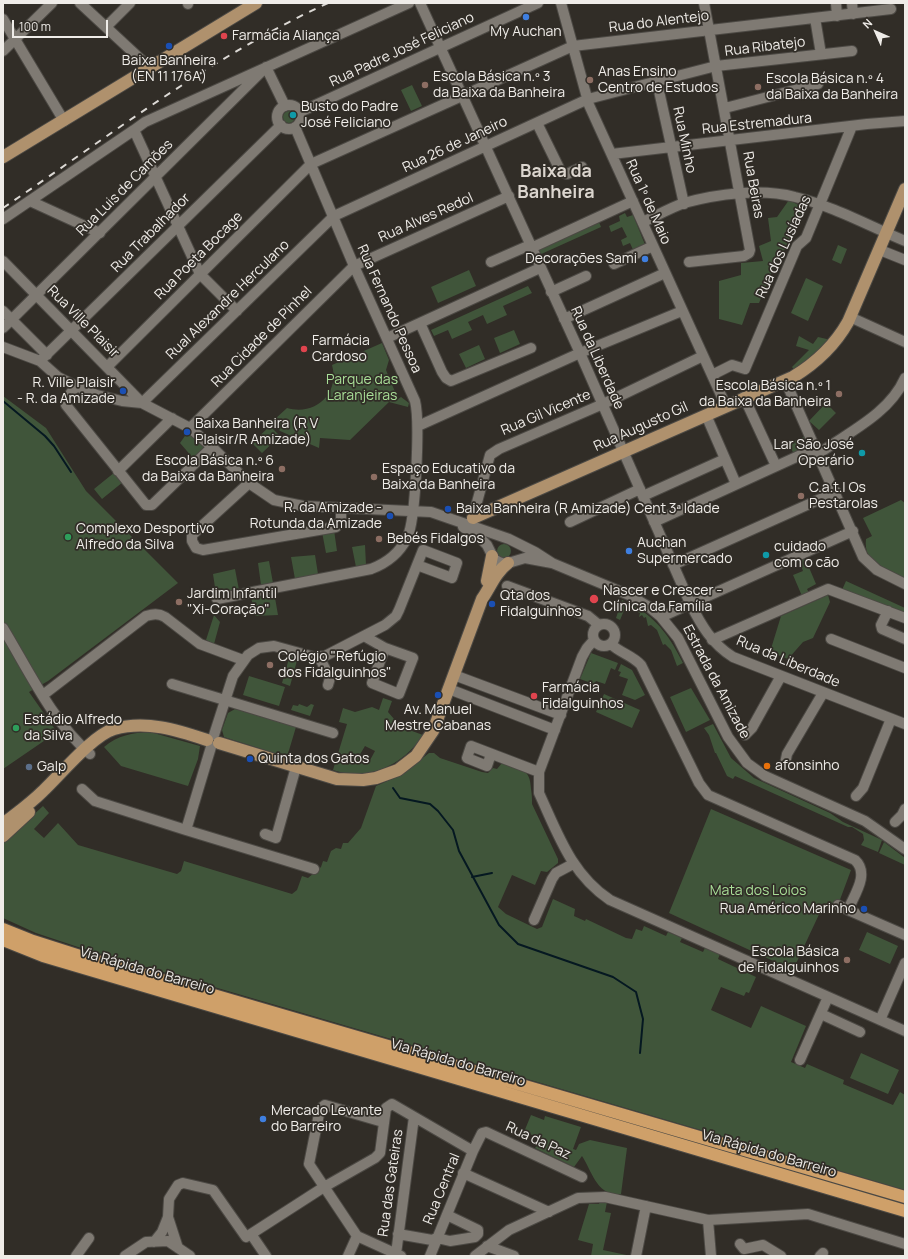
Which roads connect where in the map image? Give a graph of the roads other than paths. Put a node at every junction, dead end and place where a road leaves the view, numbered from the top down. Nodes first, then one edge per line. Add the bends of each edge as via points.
1 (52, 3) edge
2 (80, 3) edge
3 (130, 3) edge
4 (256, 3) edge
5 (409, 3) edge
6 (420, 3) edge
7 (538, 3) edge
8 (560, 3) edge
9 (704, 3) edge
10 (836, 3) edge
11 (852, 3) edge
12 (891, 9) dead end
13 (853, 14) junction
14 (838, 16) junction
15 (815, 18) junction
16 (3, 19) edge
17 (106, 27) junction
18 (709, 30) junction
19 (15, 39) junction
20 (573, 46) junction
21 (441, 48) junction
22 (3, 51) edge
23 (852, 51) dead end
24 (821, 54) junction
25 (716, 66) junction
26 (266, 67) junction
27 (150, 68) junction
28 (657, 82) junction
29 (818, 84) dead end
30 (464, 96) junction
31 (588, 99) junction
32 (284, 106) junction
33 (725, 108) junction
34 (300, 112) junction
35 (64, 120) junction
36 (905, 121) edge
37 (537, 123) junction
38 (281, 125) junction
39 (852, 126) junction
40 (295, 127) junction
41 (134, 130) junction
42 (730, 141) junction
43 (486, 145) junction
44 (671, 147) junction
45 (612, 154) junction
46 (3, 158) edge
47 (311, 164) junction
48 (582, 167) dead end
49 (156, 177) junction
50 (905, 189) edge
51 (740, 193) junction
52 (509, 196) junction
53 (30, 201) junction
54 (633, 201) junction
55 (684, 204) junction
56 (820, 204) junction
57 (334, 216) junction
58 (3, 219) edge
59 (643, 222) junction
60 (178, 226) junction
61 (100, 233) junction
62 (887, 233) junction
63 (905, 241) edge
64 (531, 246) junction
65 (652, 246) junction
66 (880, 250) junction
67 (905, 260) edge
68 (3, 261) edge
69 (491, 262) dead end
70 (688, 262) dead end
71 (614, 264) dead end
72 (354, 266) junction
73 (540, 268) junction
74 (665, 273) junction
75 (200, 274) junction
76 (586, 276) dead end
77 (551, 292) junction
78 (36, 295) junction
79 (3, 311) edge
80 (682, 311) junction
81 (236, 312) junction
82 (850, 317) junction
83 (12, 319) junction
84 (564, 319) junction
85 (420, 323) junction
86 (3, 328) edge
87 (72, 331) junction
88 (387, 338) junction
89 (905, 342) edge
90 (3, 347) edge
91 (531, 348) dead end
92 (580, 353) junction
93 (703, 356) junction
94 (44, 358) junction
95 (107, 367) junction
96 (712, 374) junction
97 (905, 378) edge
98 (785, 380) junction
99 (76, 386) junction
100 (744, 397) junction
101 (142, 403) junction
102 (603, 404) junction
103 (726, 406) junction
104 (706, 415) junction
105 (172, 418) junction
106 (418, 426) junction
107 (190, 428) junction
108 (212, 447) junction
109 (820, 449) junction
110 (623, 452) junction
111 (725, 459) junction
112 (776, 466) junction
113 (118, 470) junction
114 (249, 483) junction
115 (736, 484) junction
116 (641, 492) junction
117 (836, 492) junction
118 (341, 508) junction
119 (413, 510) junction
120 (451, 519) junction
121 (472, 522) junction
122 (570, 522) dead end
123 (654, 522) junction
124 (852, 531) junction
125 (508, 539) junction
126 (492, 554) junction
127 (510, 562) junction
128 (552, 563) junction
129 (417, 565) dead end
130 (673, 565) junction
131 (905, 584) edge
132 (507, 586) dead end
133 (217, 599) dead end
134 (482, 599) junction
135 (690, 603) junction
136 (888, 612) junction
137 (661, 617) junction
138 (905, 618) edge
139 (599, 625) junction
140 (3, 628) edge
141 (364, 636) junction
142 (831, 639) dead end
143 (905, 639) edge
144 (594, 640) junction
145 (712, 640) junction
146 (611, 644) junction
147 (385, 648) junction
148 (319, 657) junction
149 (243, 660) junction
150 (905, 668) edge
151 (454, 675) junction
152 (781, 676) junction
153 (172, 684) dead end
154 (328, 685) dead end
155 (449, 689) junction
156 (823, 693) junction
157 (42, 694) junction
158 (225, 701) junction
159 (560, 715) junction
160 (891, 719) junction
161 (905, 724) edge
162 (555, 730) junction
163 (333, 733) dead end
164 (745, 735) dead end
165 (213, 741) junction
166 (88, 752) junction
167 (491, 754) dead end
168 (785, 764) dead end
169 (296, 767) junction
170 (539, 772) junction
171 (82, 789) dead end
172 (856, 796) dead end
173 (905, 809) edge
174 (895, 822) dead end
175 (3, 824) edge
176 (186, 830) junction
177 (265, 834) dead end
178 (3, 836) edge
179 (905, 849) edge
180 (573, 864) junction
181 (314, 869) dead end
182 (534, 920) dead end
183 (3, 928) edge
184 (905, 935) edge
185 (3, 940) edge
186 (905, 963) edge
187 (828, 997) junction
188 (820, 1014) junction
189 (880, 1020) junction
190 (905, 1031) edge
191 (860, 1032) dead end
192 (800, 1060) dead end
193 (414, 1117) junction
194 (383, 1122) junction
195 (482, 1133) joint
196 (473, 1150) junction
197 (464, 1173) junction
198 (582, 1177) dead end
199 (324, 1187) junction
200 (905, 1197) edge
201 (646, 1206) junction
202 (905, 1211) edge
203 (549, 1212) junction
204 (447, 1215) junction
205 (168, 1217) junction
206 (708, 1220) junction
207 (251, 1234) junction
208 (398, 1234) junction
209 (356, 1236) junction
210 (89, 1238) dead end
211 (437, 1238) junction
212 (154, 1242) junction
213 (740, 1244) dead end
214 (905, 1244) edge
215 (487, 1246) junction
216 (178, 1248) junction
217 (398, 1255) edge
218 (76, 1256) edge
219 (125, 1256) edge
220 (190, 1256) edge
221 (266, 1256) edge
222 (348, 1256) edge
223 (430, 1256) edge
224 (475, 1256) edge
225 (514, 1256) edge
226 (636, 1256) edge
227 (711, 1256) edge
228 (781, 1256) edge

1 - 19 street
2 - 17 street
3 - 17 street
4 - 27 main road
5 - 26 street
6 - 21 street, Rua da Liberdade
7 - 21 street, Rua Padre José Feliciano
8 - 20 street, Rua 1º de Maio
9 - 18 street, Rua Beiras
10 - 14 street
11 - 13 street
12 - 13 street, Rua do Alentejo
13 - 14 street, Rua do Alentejo
14 - 15 street, Rua do Alentejo
15 - 18 street, Rua do Alentejo
15 - 24 street
16 - 19 street
17 - 27 street
18 - 20 street, Rua do Alentejo
18 - 25 street, Rua Beiras
19 - 22 street
19 - 35 street
20 - 30 street, Rua do Alentejo
20 - 31 street, Rua 1º de Maio
21 - 30 street, Rua da Liberdade
21 - 34 street, Rua Padre José Feliciano
23 - 24 street, Rua Ribatejo
24 - 25 street, Rua Ribatejo
25 - 28 street, Rua Ribatejo
25 - 33 street, Rua Beiras
26 - 32 street
26 - 41 street via 146,122
26 - 49 street, Rua Luis de Camões
27 - 35 main road
28 - 31 street, Rua Ribatejo
28 - 44 street, Rua Minho
29 - 33 street
30 - 43 street, Rua da Liberdade
30 - 47 street, Rua do Alentejo
31 - 37 street, Rua 26 de Janeiro
31 - 45 street, Rua 1º de Maio
32 - 34 street via 292,105
32 - 38 street via 278,114
33 - 42 street, Rua Beiras
34 - 40 street via 301,119
35 - 46 main road
36 - 39 street, Rua Estremadura
37 - 43 street, Rua 26 de Janeiro
37 - 48 street via 562,173 566,174
38 - 40 street via 287,128
38 - 60 street, Rua Trabalhador
39 - 42 street, Rua Estremadura
39 - 56 street, Rua dos Lusíadas
40 - 47 street, Rua Fernando Pessoa
41 - 49 street
41 - 53 street
42 - 44 street, Rua Estremadura
42 - 51 street, Rua Beiras
43 - 52 street, Rua da Liberdade
43 - 57 street, Rua 26 de Janeiro
44 - 45 street, Rua Estremadura
44 - 55 street, Rua Minho
45 - 54 street, Rua 1º de Maio
47 - 57 street, Rua Fernando Pessoa
47 - 75 street, Rua Poeta Bocage
49 - 60 street
49 - 61 street, Rua Luis de Camões
50 - 62 main road, Rua Augusto Gil
51 - 55 street
51 - 56 street via 764,192 787,195
51 - 70 street, Rua Beiras via 749,253 744,256
52 - 64 street, Rua da Liberdade
52 - 72 street, Rua Alves Redol
53 - 58 street
53 - 61 street
54 - 59 street, Rua 1º de Maio
54 - 64 street
55 - 59 street
56 - 62 street
56 - 96 street, Rua dos Lusíadas via 806,238 797,246 745,369 732,365
57 - 72 street, Rua Fernando Pessoa
57 - 81 street, Rual Alexandre Herculano
59 - 65 street, Rua 1º de Maio
60 - 75 street
60 - 87 street, Rua Trabalhador
61 - 78 street, Rua Luis de Camões
62 - 63 street
62 - 66 main road, Rua Augusto Gil
64 - 69 street
64 - 73 street, Rua da Liberdade
65 - 71 street
65 - 74 street, Rua 1º de Maio
66 - 67 street
66 - 82 main road, Rua Augusto Gil
68 - 78 street, Rua Ville Plaisir
72 - 88 street, Rua Fernando Pessoa
72 - 107 street, Rua Cidade de Pinhel
73 - 77 street, Rua da Liberdade
73 - 85 street
74 - 80 street, Rua 1º de Maio
74 - 84 street
75 - 81 street
75 - 95 street, Rua Poeta Bocage
76 - 77 street
77 - 84 street, Rua da Liberdade
78 - 83 street, Rua Luis de Camões
78 - 87 street, Rua Ville Plaisir
79 - 83 street
80 - 92 street
80 - 93 street, Rua 1º de Maio
81 - 101 street, Rual Alexandre Herculano
82 - 89 street
82 - 98 main road, Rua Augusto Gil via 823,354 805,369
83 - 86 street, Rua Luis de Camões
83 - 94 street
84 - 92 street, Rua da Liberdade
85 - 88 street
85 - 91 street via 442,372 451,381
87 - 94 street, Rua Trabalhador
87 - 95 street, Rua Ville Plaisir
88 - 106 street, Rua Fernando Pessoa via 415,401
90 - 94 street
92 - 102 street, Rua da Liberdade
92 - 106 street
93 - 96 street, Rua 1º de Maio
93 - 102 street, Rua Gil Vicente
94 - 99 street via 58,377
95 - 101 street, Rua Ville Plaisir
96 - 103 street, Rua 1º de Maio
97 - 109 street via 896,394 880,411
98 - 100 main road, Rua Augusto Gil
98 - 109 street
99 - 101 street via 98,395
99 - 113 street via 66,405
100 - 103 main road, Rua Augusto Gil
100 - 112 street
101 - 105 street
102 - 110 street, Rua da Liberdade
102 - 121 street, Rua Gil Vicente via 498,448 490,455
103 - 104 main road, Rua Augusto Gil
104 - 110 main road, Rua Augusto Gil
104 - 111 street
105 - 107 street
105 - 113 street
106 - 119 street, Rua Fernando Pessoa
107 - 108 street
108 - 113 street via 152,505 146,505
108 - 114 street
109 - 112 street
109 - 117 street
110 - 116 street, Rua da Liberdade
110 - 121 main road, Rua Augusto Gil
111 - 115 street
111 - 116 street
112 - 115 street
114 - 118 street via 263,494 287,504
114 - 118 street via 192,535 196,548 203,550 336,527 341,520
115 - 123 street
116 - 122 street
116 - 123 street, Rua da Liberdade
117 - 124 street
117 - 130 street
118 - 119 street
119 - 120 street via 431,512
119 - 133 street, Rua Fernando Pessoa via 408,538 386,564
120 - 121 street
120 - 126 street via 481,539
121 - 125 street
123 - 130 street, Rua da Liberdade
124 - 131 street via 868,564
124 - 135 street
125 - 126 street via 495,541
125 - 127 street via 517,550 516,556
125 - 128 street
126 - 127 street via 499,562
126 - 134 main road via 491,568
127 - 128 street via 525,558
127 - 134 main road via 496,573 491,587
128 - 137 street, Estrada da Amizade via 629,595
129 - 141 street via 396,616
130 - 135 street, Rua da Liberdade
132 - 139 street via 588,616
134 - 151 main road
135 - 137 street
135 - 145 street, Rua da Liberdade
136 - 138 street
136 - 143 street via 881,625 882,629
136 - 145 street via 828,589
137 - 179 street, Estrada da Amizade via 684,648 730,743 748,763 770,778 865,821
139 - 144 street via 594,632
139 - 146 street via 609,624 615,631 616,636
140 - 157 street
141 - 147 street
141 - 148 street
142 - 150 street
144 - 146 street via 602,646
144 - 159 street via 584,653
145 - 152 street, Rua da Liberdade via 734,656
146 - 184 street via 617,651 641,665 699,783 708,795 848,857 860,865 862,876 843,907
147 - 147 street via 372,683 400,694 413,658
148 - 149 street via 274,646 259,648
148 - 154 street via 330,678
149 - 157 street via 200,644 165,617 153,614 146,616
149 - 158 street via 233,676
151 - 155 main road
151 - 159 street
152 - 156 street, Rua da Liberdade
152 - 164 street via 752,728
153 - 158 street
155 - 162 street
155 - 169 main road via 430,737 416,756 398,770 376,778 350,781
156 - 160 street, Rua da Liberdade
156 - 168 street via 787,754
157 - 166 street via 74,740
158 - 163 street
158 - 165 street
159 - 162 street
160 - 161 street, Rua da Liberdade
160 - 172 street via 863,788
162 - 170 street
165 - 166 main road via 168,728 137,726 106,732
165 - 169 main road
165 - 176 street
166 - 175 main road
166 - 178 main road
167 - 170 street
169 - 177 street via 276,838
170 - 180 street via 539,793
171 - 176 street via 95,801
173 - 174 street
176 - 181 street
180 - 182 street via 556,873
180 - 187 street via 596,892 610,900
183 - 200 highway, Via Rápida do Barreiro via 80,956
185 - 202 highway, Via Rápida do Barreiro via 43,956
186 - 189 street
187 - 188 street
187 - 189 street
188 - 191 street
188 - 192 street
189 - 190 street
193 - 194 street via 392,1104 386,1108
193 - 196 street
193 - 208 street, Rua das Gateiras
194 - 199 street via 380,1153
194 - 199 street via 325,1106 320,1109 309,1164
195 - 196 street, Rua Central
195 - 198 street, Rua da Paz via 486,1132
196 - 197 street, Rua Central
197 - 203 street
197 - 204 street, Rua Central
199 - 207 street
199 - 209 street
201 - 203 street via 605,1197 578,1198
201 - 206 street
201 - 226 street
203 - 215 street via 509,1230
204 - 211 street, Rua Central
204 - 211 street via 478,1230 478,1234 475,1237 450,1241
205 - 207 street via 170,1199 178,1185 183,1183 213,1190 240,1231 246,1237
205 - 212 street via 162,1232
205 - 216 street
206 - 214 street via 808,1214
206 - 227 street
207 - 221 street
208 - 211 street via 432,1240
208 - 217 street, Rua das Gateiras
209 - 217 street
209 - 222 street
210 - 218 street
211 - 223 street, Rua Central
212 - 216 street via 168,1241
212 - 219 street via 146,1242
213 - 228 street via 744,1249 763,1244
215 - 224 street
215 - 225 street
216 - 220 street

